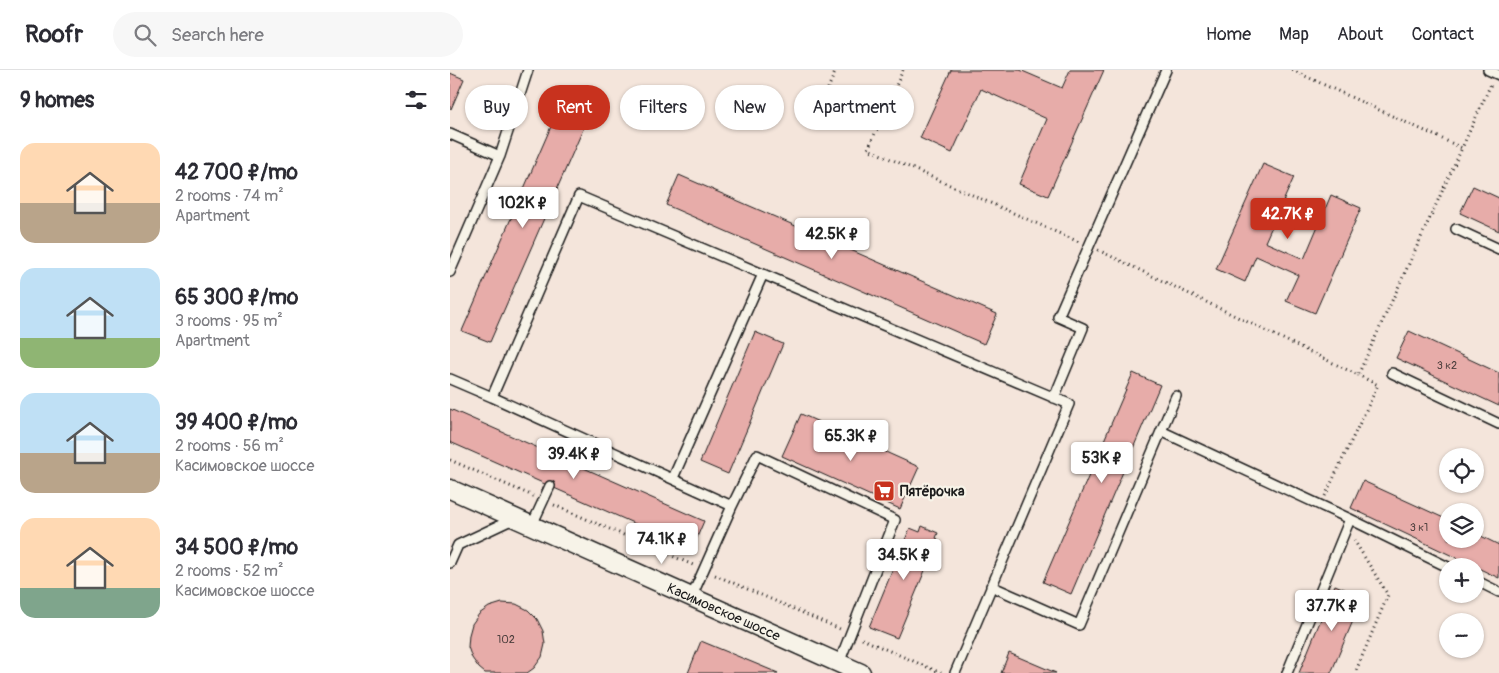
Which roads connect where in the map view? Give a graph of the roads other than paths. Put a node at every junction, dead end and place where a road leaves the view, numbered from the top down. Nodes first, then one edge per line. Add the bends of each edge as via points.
1 (528, 70) edge
2 (1166, 70) edge
3 (450, 134) edge
4 (500, 156) junction
5 (1456, 229) dead end
6 (1499, 249) edge
7 (450, 272) edge
8 (763, 274) junction
9 (1392, 373) dead end
10 (450, 379) edge
11 (1176, 396) dead end
12 (492, 397) junction
13 (1054, 398) junction
14 (1499, 424) edge
15 (1161, 431) junction
16 (673, 478) junction
17 (550, 486) dead end
18 (450, 489) edge
19 (732, 506) junction
20 (511, 516) junction
21 (1348, 523) junction
22 (532, 525) junction
23 (450, 563) edge
24 (1439, 563) edge
25 (1484, 584) edge
26 (991, 586) junction
27 (1499, 592) edge
28 (692, 596) junction
29 (839, 663) junction
30 (861, 673) edge
31 (954, 673) edge
32 (1287, 673) edge

1 - 4 lane
2 - 13 lane via 1058,317 1083,328
3 - 4 lane
4 - 7 lane
5 - 6 lane
8 - 12 lane via 579,196
8 - 13 lane
8 - 16 lane
9 - 14 lane
10 - 12 lane
11 - 15 lane
12 - 16 lane
13 - 26 lane via 1069,404
15 - 21 lane via 1320,505
15 - 26 lane via 1079,625
16 - 19 lane
17 - 22 lane
18 - 20 street, Касимовское шоссе
19 - 28 lane
19 - 29 lane via 757,455 895,520
20 - 22 street, Касимовское шоссе
20 - 23 lane via 509,521 458,545
21 - 24 lane
21 - 32 lane
22 - 28 street, Касимовское шоссе
25 - 27 lane
26 - 31 lane
28 - 29 street, Касимовское шоссе
29 - 30 street, Касимовское шоссе

